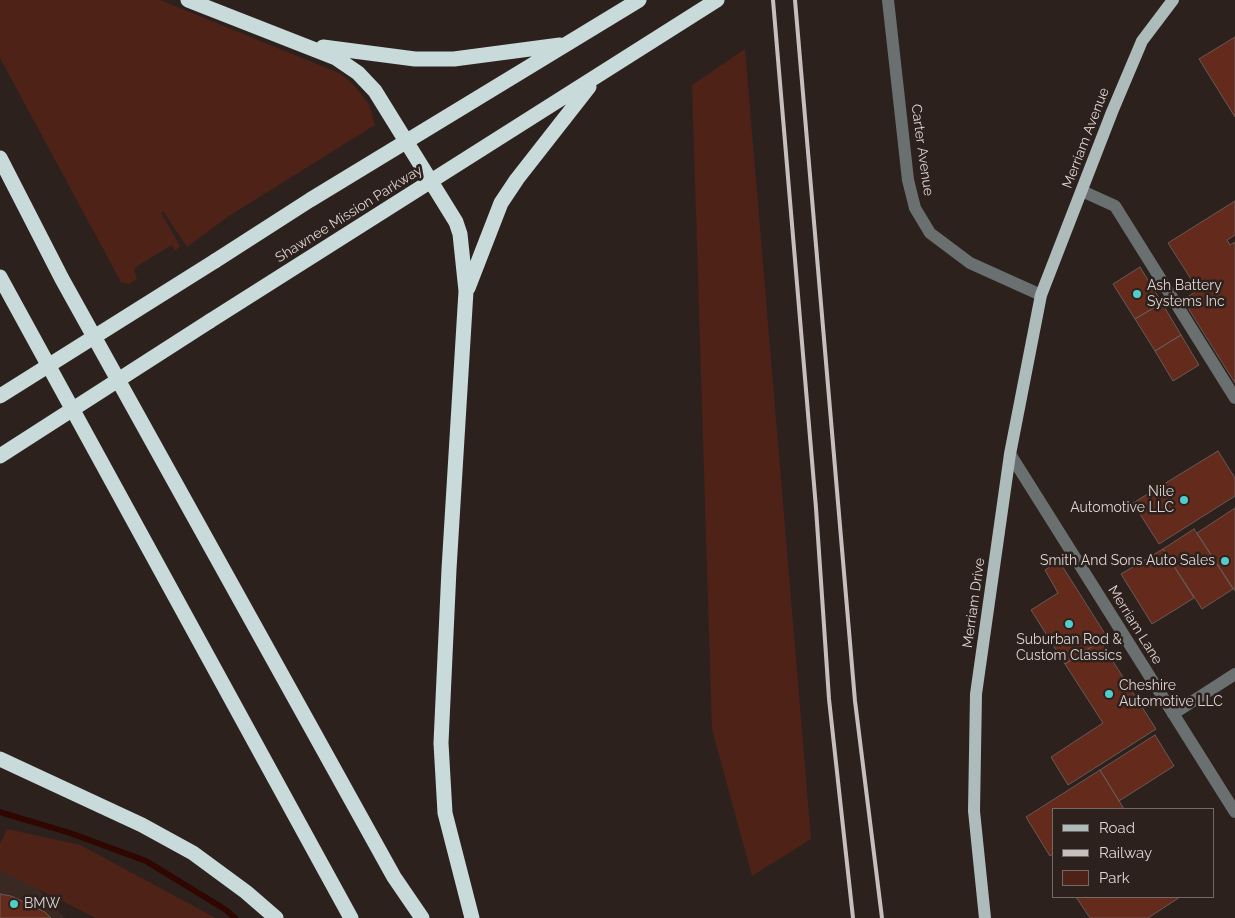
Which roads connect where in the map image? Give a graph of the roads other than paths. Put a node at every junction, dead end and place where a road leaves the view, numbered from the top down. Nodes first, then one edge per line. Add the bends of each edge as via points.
1 (188, 0) edge
2 (639, 0) edge
3 (888, 0) edge
4 (1173, 0) edge
5 (711, 4) edge
6 (299, 43) junction
7 (567, 44) junction
8 (596, 78) junction
9 (407, 143) junction
10 (0, 158) edge
11 (431, 181) junction
12 (1082, 191) junction
13 (0, 277) edge
14 (466, 291) junction
15 (1041, 295) junction
16 (0, 396) edge
17 (1235, 398) edge
18 (1010, 454) junction
19 (0, 456) edge
20 (1235, 674) edge
21 (1173, 714) junction
22 (0, 759) edge
23 (1235, 812) edge
24 (276, 918) edge
25 (351, 918) edge
26 (422, 918) edge
27 (472, 918) edge
28 (985, 918) edge

1 - 6 highway
2 - 7 highway
3 - 15 street, Carter Avenue via 908,180 915,208 930,233 970,263
4 - 12 main road, Merriam Avenue via 1142,41
5 - 8 highway, Shawnee Mission Parkway
6 - 7 highway via 415,59 454,59
6 - 9 highway via 336,58 358,73 375,91
7 - 9 highway
8 - 11 highway, Shawnee Mission Parkway
8 - 14 highway via 501,203
9 - 11 highway
9 - 16 highway, bridge via 310,200
10 - 26 highway via 62,279 384,860
11 - 14 highway via 460,234
11 - 19 highway, Shawnee Mission Parkway, bridge
12 - 15 main road, Merriam Avenue
12 - 17 street via 1115,206
13 - 25 highway
14 - 27 highway via 448,569 441,743 446,813
15 - 18 main road, Merriam Drive
18 - 21 street, Merriam Lane
18 - 28 main road, Merriam Drive via 976,694 974,811
20 - 21 street
21 - 23 street, Merriam Lane
22 - 24 highway via 142,825 194,853

